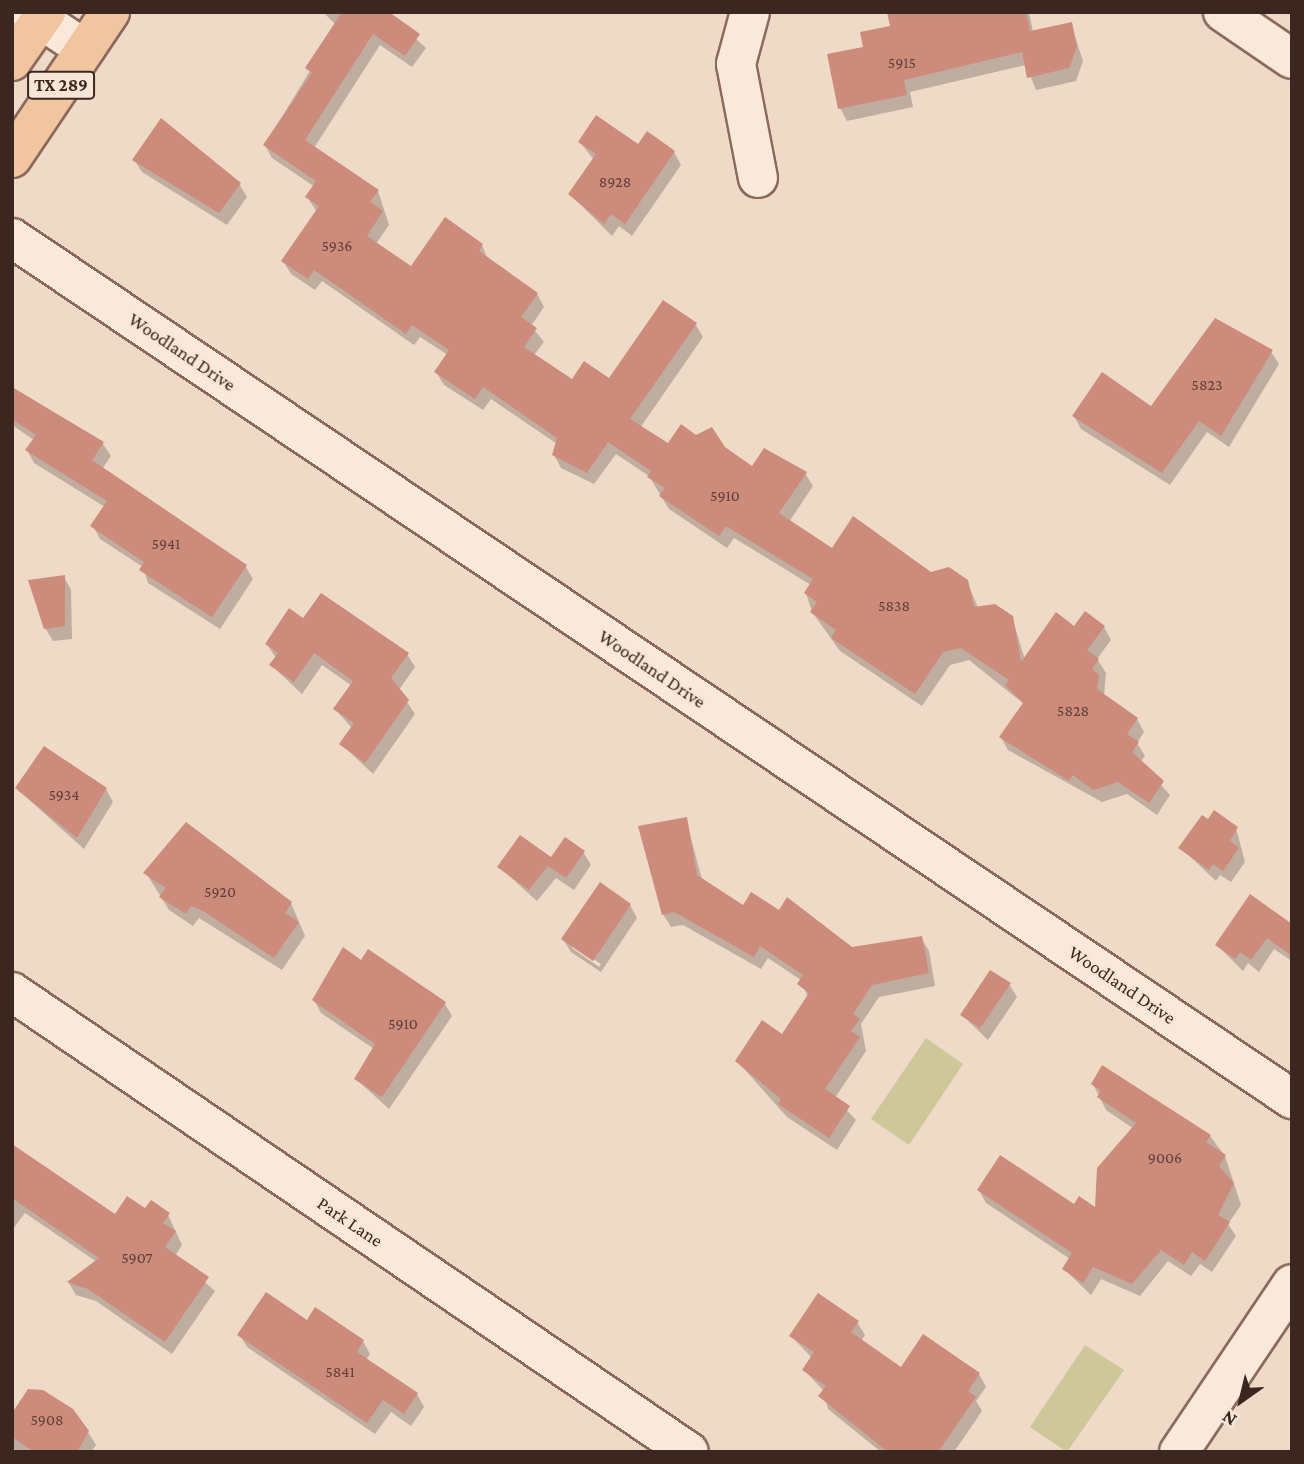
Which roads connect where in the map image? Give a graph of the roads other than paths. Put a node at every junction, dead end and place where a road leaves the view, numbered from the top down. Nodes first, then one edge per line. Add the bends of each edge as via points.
1 (110, 12) edge
2 (750, 12) edge
3 (1223, 12) edge
4 (38, 15) edge
5 (85, 49) junction
6 (1292, 59) edge
7 (12, 61) edge
8 (12, 158) edge
9 (758, 178) dead end
10 (12, 237) edge
11 (12, 992) edge
12 (1292, 1099) edge
13 (1292, 1284) edge
14 (689, 1452) edge
15 (1179, 1452) edge

1 - 5 main road, TX 289
2 - 9 street via 736,64
3 - 6 street
4 - 5 street
4 - 7 main road, TX 289
5 - 8 main road, TX 289
10 - 12 street, Woodland Drive
11 - 14 street, Park Lane
13 - 15 street

